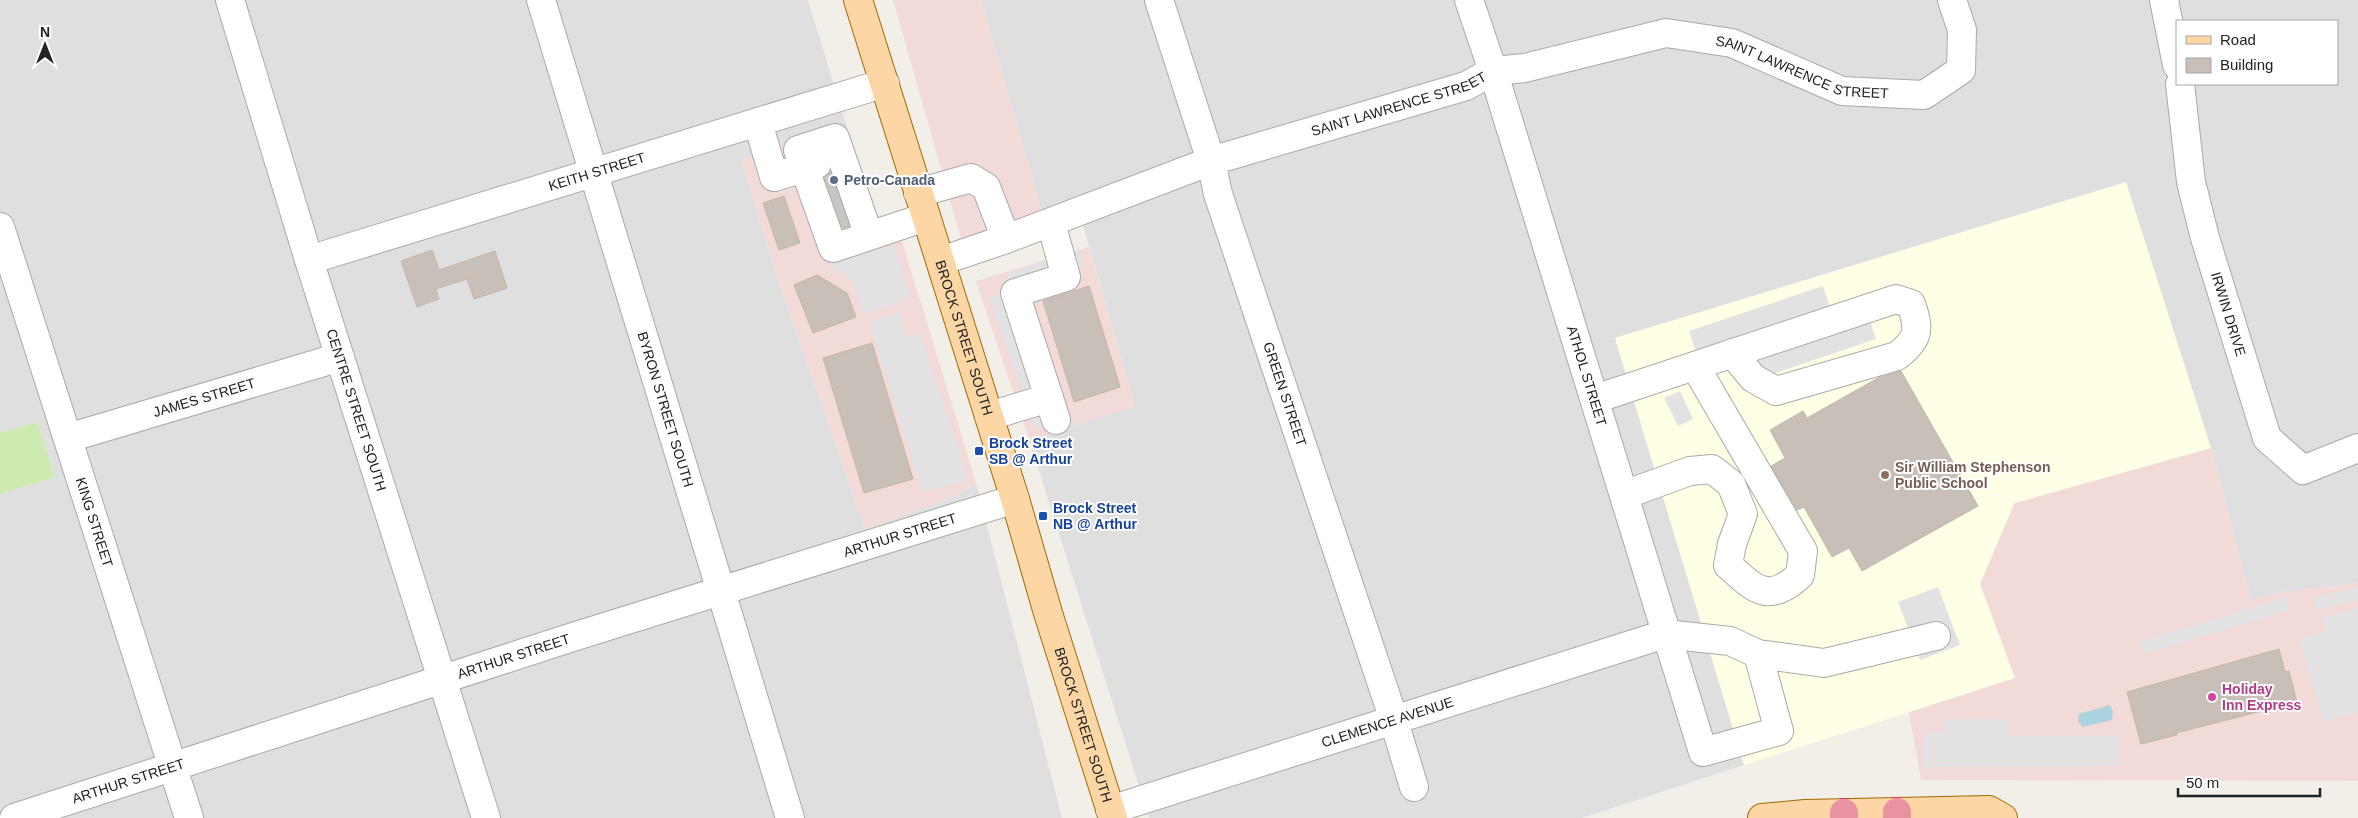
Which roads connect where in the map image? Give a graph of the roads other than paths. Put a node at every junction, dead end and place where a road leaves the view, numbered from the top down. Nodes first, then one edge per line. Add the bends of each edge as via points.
1 (230, 0) edge
2 (540, 0) edge
3 (858, 0) edge
4 (1159, 0) edge
5 (1469, 0) edge
6 (1952, 0) edge
7 (2164, 0) edge
8 (2176, 60) edge
9 (1493, 71) junction
10 (884, 83) junction
11 (2180, 85) edge
12 (758, 123) junction
13 (1211, 161) junction
14 (593, 172) junction
15 (829, 174) junction
16 (922, 205) junction
17 (842, 213) junction
18 (1051, 222) junction
19 (0, 227) edge
20 (869, 236) junction
21 (1006, 239) junction
22 (309, 260) junction
23 (941, 261) junction
24 (1732, 353) junction
25 (340, 357) junction
26 (1695, 366) junction
27 (1595, 399) junction
28 (989, 416) junction
29 (68, 438) junction
30 (2358, 448) edge
31 (1624, 495) junction
32 (1015, 499) junction
33 (722, 591) junction
34 (1665, 634) junction
35 (1936, 636) dead end
36 (1758, 654) junction
37 (443, 680) junction
38 (1394, 719) junction
39 (173, 767) junction
40 (1414, 787) dead end
41 (1111, 814) edge
42 (1897, 815) edge
43 (1844, 816) edge
44 (14, 818) edge
45 (189, 818) edge
46 (486, 818) edge
47 (790, 818) edge
48 (1762, 818) edge
49 (2003, 818) edge

1 - 22 street, CENTRE STREET SOUTH
2 - 14 street, BYRON STREET SOUTH
3 - 10 main road, BROCK STREET SOUTH
4 - 13 street, GREEN STREET
5 - 9 street, ATHOL STREET
6 - 9 street, SAINT LAWRENCE STREET via 1962,30 1961,70 1924,95 1842,91 1732,43 1666,33 1525,68
7 - 8 street
9 - 13 street, SAINT LAWRENCE STREET via 1466,86
9 - 27 street, ATHOL STREET
10 - 12 street, KEITH STREET
10 - 16 main road, BROCK STREET SOUTH
11 - 30 street, IRWIN DRIVE via 2191,182 2205,238 2267,438 2303,470
12 - 14 street, KEITH STREET
12 - 15 street via 774,177
13 - 18 street, SAINT LAWRENCE STREET
13 - 38 street, GREEN STREET via 1218,194
14 - 22 street, KEITH STREET
14 - 33 street, BYRON STREET SOUTH
15 - 17 street
15 - 17 street
16 - 20 street
16 - 21 street via 971,178 986,187
16 - 23 main road, BROCK STREET SOUTH
17 - 20 street
17 - 20 street via 833,248
18 - 21 street, SAINT LAWRENCE STREET
18 - 28 street via 1066,277 1016,293 1052,409
19 - 29 street, KING STREET
21 - 23 street, SAINT LAWRENCE STREET
22 - 25 street, CENTRE STREET SOUTH
23 - 28 main road, BROCK STREET SOUTH
24 - 24 street via 1896,299 1911,304 1918,324 1912,344 1897,356 1776,391 1753,378
24 - 26 street
25 - 29 street, JAMES STREET
25 - 37 street, CENTRE STREET SOUTH
26 - 27 street
26 - 31 street via 1803,551 1800,575 1786,588 1773,592 1751,586 1728,566 1743,514 1731,484 1712,469 1690,471
27 - 31 street, ATHOL STREET
28 - 32 main road, BROCK STREET SOUTH
29 - 39 street, KING STREET
31 - 34 street, ATHOL STREET
32 - 33 street, ARTHUR STREET
32 - 41 main road, BROCK STREET SOUTH
33 - 37 street, ARTHUR STREET
33 - 47 street, BYRON STREET SOUTH
34 - 36 street via 1730,641
34 - 36 street, ATHOL STREET via 1703,752 1779,731
34 - 38 street, CLEMENCE AVENUE
35 - 36 street via 1824,663
37 - 39 street, ARTHUR STREET
37 - 46 street, CENTRE STREET SOUTH
38 - 40 street, GREEN STREET
38 - 41 street, CLEMENCE AVENUE
39 - 44 street, ARTHUR STREET
39 - 45 street, KING STREET
42 - 43 main road
42 - 49 main road via 1989,810
43 - 48 main road via 1775,815

